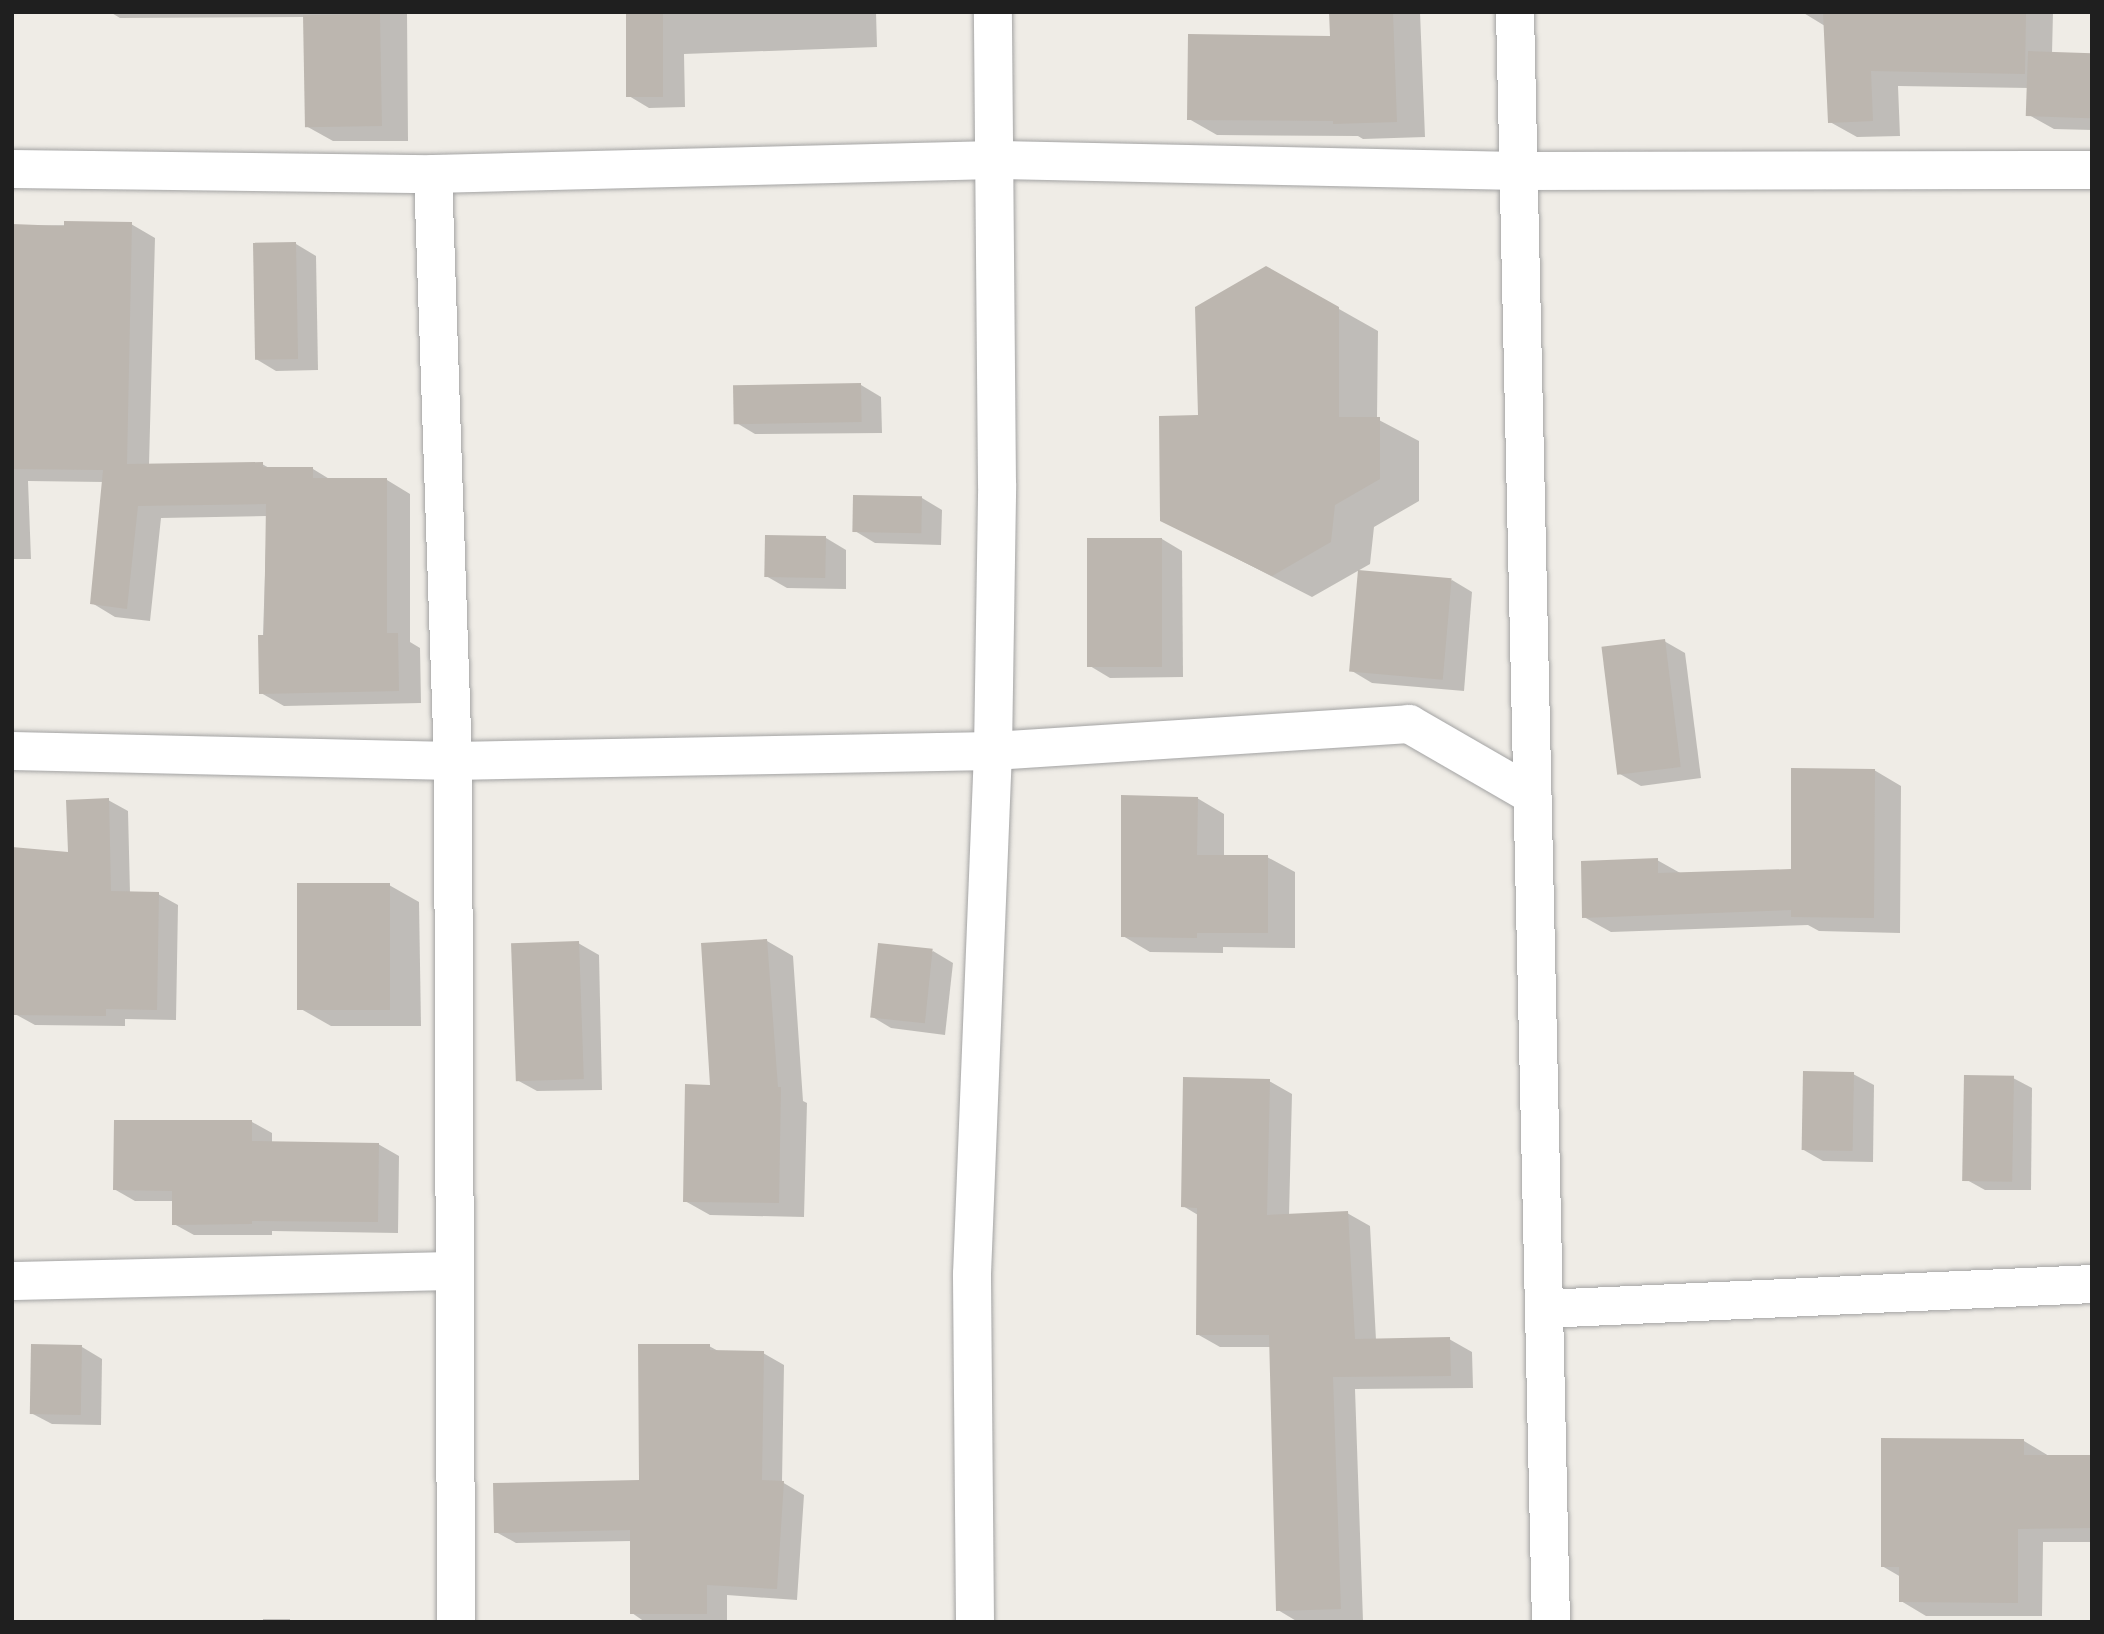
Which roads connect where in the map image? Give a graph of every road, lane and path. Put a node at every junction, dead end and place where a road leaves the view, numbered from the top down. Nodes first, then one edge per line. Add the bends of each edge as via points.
1 (993, 12) edge
2 (1515, 12) edge
3 (995, 160) junction
4 (12, 170) edge
5 (2092, 170) edge
6 (1518, 171) junction
7 (433, 174) junction
8 (12, 751) edge
9 (993, 751) junction
10 (453, 761) junction
11 (1532, 795) junction
12 (454, 1270) junction
13 (12, 1281) edge
14 (2092, 1284) edge
15 (1544, 1309) junction
16 (456, 1622) edge
17 (975, 1622) edge
18 (1551, 1622) edge

1 - 3 street
2 - 6 street
3 - 6 street
3 - 7 street
3 - 9 street
4 - 7 street
5 - 6 street
6 - 11 street
7 - 10 street
8 - 10 street
9 - 10 street
9 - 11 street via 1409,724
9 - 17 street via 972,1274
10 - 12 street
11 - 15 street
12 - 13 street
12 - 16 street
14 - 15 street
15 - 18 street

